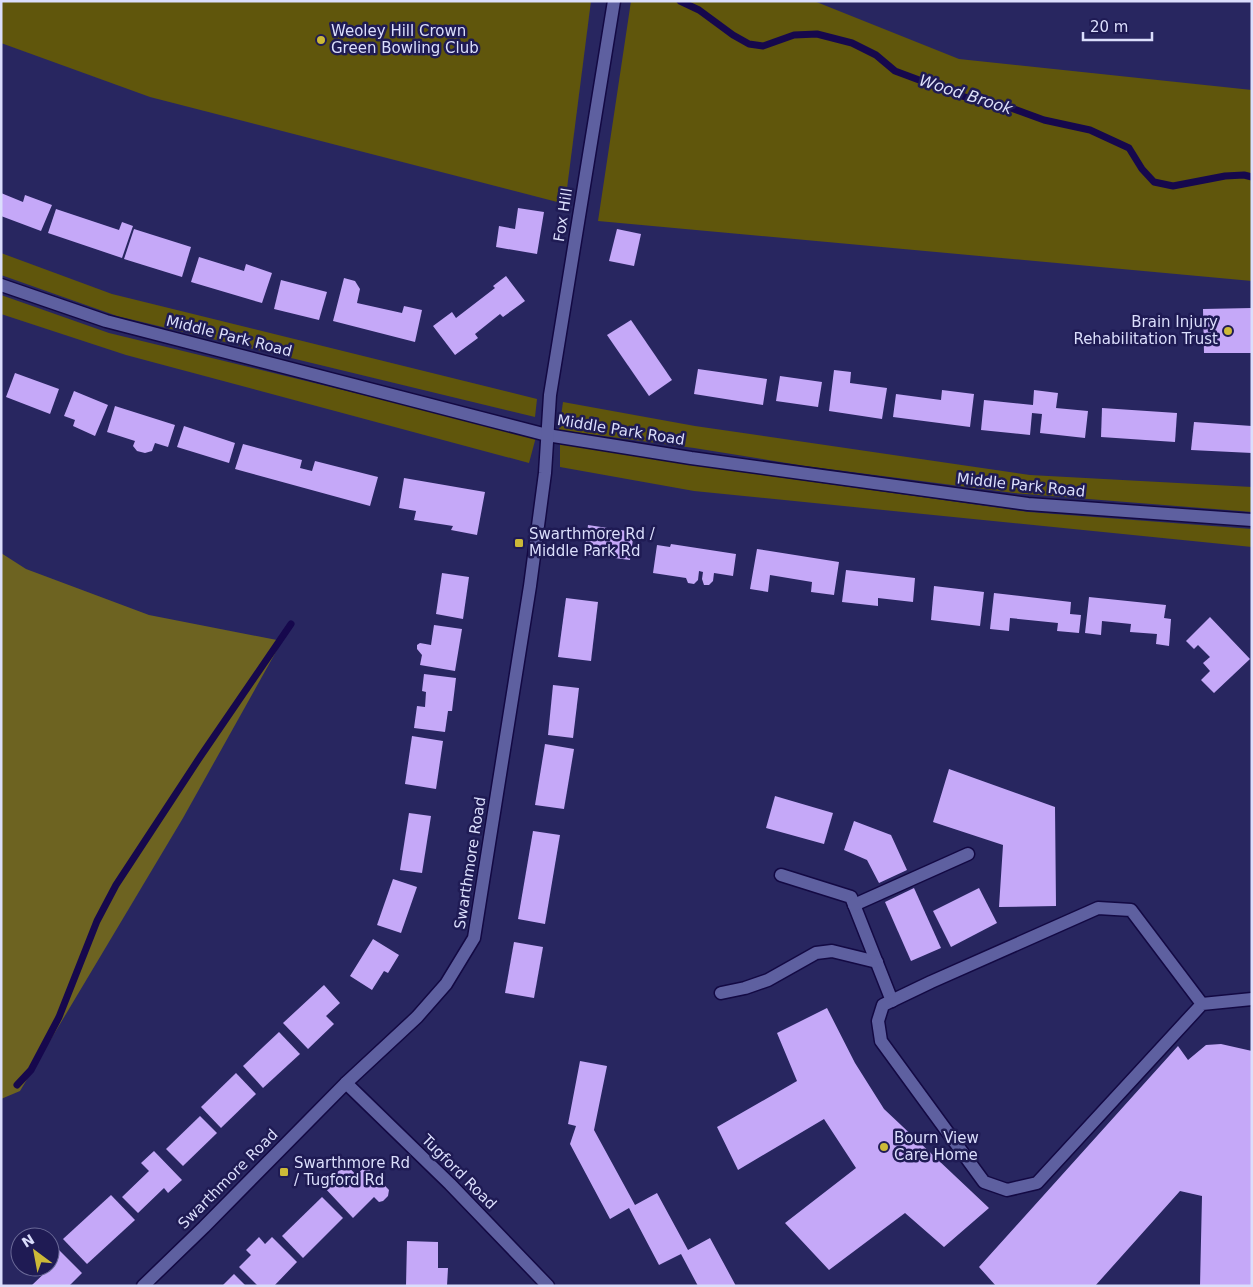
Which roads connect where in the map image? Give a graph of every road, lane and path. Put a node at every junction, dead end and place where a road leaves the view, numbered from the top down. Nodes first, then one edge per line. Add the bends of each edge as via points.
1 (614, 1) edge
2 (1, 285) edge
3 (547, 435) junction
4 (1252, 520) edge
5 (968, 854) dead end
6 (781, 875) dead end
7 (854, 905) junction
8 (876, 962) junction
9 (721, 993) dead end
10 (1252, 999) edge
11 (892, 1001) junction
12 (1202, 1004) junction
13 (346, 1083) junction
14 (143, 1286) edge
15 (548, 1286) edge

1 - 3 street, Fox Hill via 550,395
2 - 3 street, Middle Park Road via 106,322
3 - 4 street, Middle Park Road via 1028,504
3 - 13 street, Swarthmore Road via 530,586 474,938 446,984 417,1017
5 - 7 street
6 - 7 street via 851,897
7 - 8 street
8 - 9 street via 832,951 816,953 768,980
8 - 11 street
10 - 12 street
11 - 12 street via 1098,908 1131,910
11 - 12 street via 883,1005 878,1021 881,1041 984,1182 1007,1190 1037,1183
13 - 14 street, Swarthmore Road
13 - 15 street, Tugford Road via 456,1190

